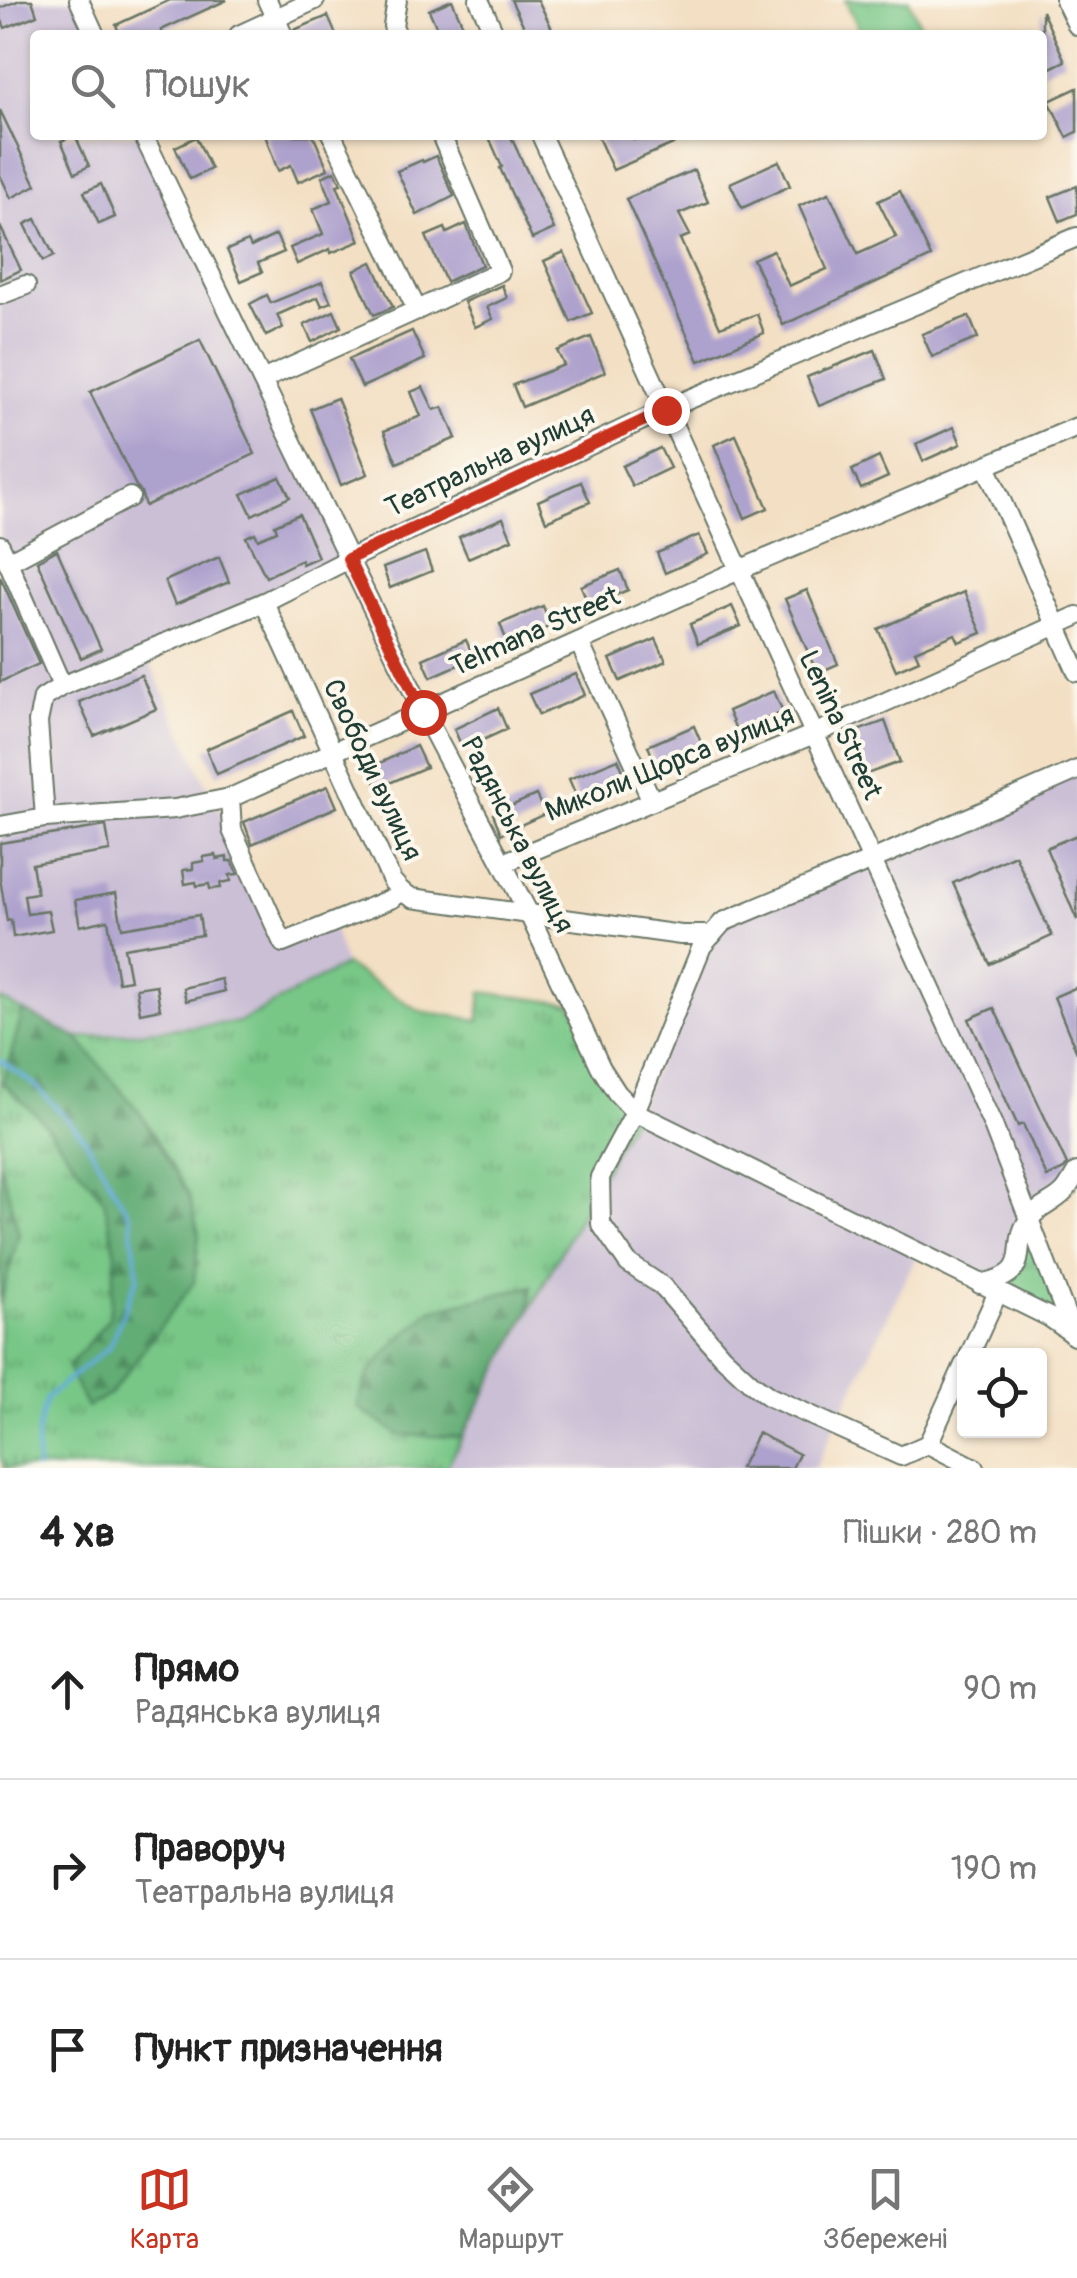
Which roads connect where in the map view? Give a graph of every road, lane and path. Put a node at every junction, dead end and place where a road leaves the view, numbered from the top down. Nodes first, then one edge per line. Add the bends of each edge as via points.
1 (79, 0) edge
2 (266, 0) edge
3 (315, 0) edge
4 (397, 0) edge
5 (479, 0) edge
6 (1066, 0) edge
7 (1077, 25) edge
8 (279, 27) edge
9 (93, 30) edge
10 (395, 30) edge
11 (493, 30) edge
12 (144, 140) edge
13 (334, 140) edge
14 (443, 140) edge
15 (543, 140) edge
16 (1077, 238) edge
17 (26, 285) dead end
18 (0, 295) edge
19 (417, 310) junction
20 (262, 380) junction
21 (666, 410) junction
22 (1077, 427) edge
23 (986, 466) junction
24 (130, 496) dead end
25 (4, 554) edge
26 (348, 559) junction
27 (739, 570) junction
28 (264, 602) junction
29 (1077, 616) edge
30 (1056, 626) junction
31 (579, 642) junction
32 (1077, 672) edge
33 (62, 686) junction
34 (423, 712) junction
35 (814, 734) junction
36 (334, 753) junction
37 (1077, 770) edge
38 (230, 798) junction
39 (652, 801) junction
40 (45, 818) junction
41 (0, 826) edge
42 (872, 860) junction
43 (503, 863) junction
44 (401, 891) junction
45 (529, 914) junction
46 (712, 935) junction
47 (635, 1112) junction
48 (1077, 1172) edge
49 (1030, 1217) junction
50 (980, 1284) junction
51 (998, 1292) junction
52 (1075, 1338) edge
53 (973, 1348) edge
54 (957, 1380) edge
55 (928, 1444) junction
56 (974, 1468) edge

1 - 9 street
2 - 8 street
3 - 8 street
4 - 10 street
5 - 11 street
6 - 7 street
12 - 20 street, Радянська вулиця
13 - 19 street
14 - 19 street via 500,271
15 - 21 street, Lenina Street
16 - 21 street, Театральна вулиця
17 - 18 street
19 - 20 street
20 - 26 street, Радянська вулиця
21 - 26 street, Театральна вулиця
21 - 27 street, Lenina Street
22 - 23 street, Telmana Street
23 - 27 street, Telmana Street
23 - 30 street
24 - 25 street
25 - 33 street
26 - 28 street, Театральна вулиця
26 - 34 street, Радянська вулиця
27 - 31 street, Telmana Street
27 - 35 street, Lenina Street
28 - 33 street, Театральна вулиця
28 - 36 street, Свободи вулиця
29 - 30 street, Миколи Щорса вулиця
30 - 32 street
30 - 35 street, Миколи Щорса вулиця
31 - 34 street, Telmana Street
31 - 39 street
33 - 40 street via 43,698 38,722
34 - 36 street, Telmana Street
34 - 43 street, Радянська вулиця
35 - 39 street, Миколи Щорса вулиця
35 - 42 street, Lenina Street
36 - 38 street, Telmana Street
36 - 44 street, Свободи вулиця
37 - 42 street
38 - 40 street, Telmana Street via 176,809
38 - 44 street via 232,830 283,943
39 - 43 street, Миколи Щорса вулиця
40 - 41 street, Telmana Street
42 - 46 street via 722,922
42 - 49 street, Lenina Street
43 - 45 street, Радянська вулиця
44 - 45 street, Свободи вулиця
45 - 46 street, Свободи вулиця
45 - 47 street, Радянська вулиця via 601,1068
46 - 47 street
47 - 50 street, Радянська вулиця
47 - 55 street via 600,1177 601,1224 628,1263 662,1286 722,1356 770,1397 901,1456
48 - 49 street via 1064,1192
49 - 50 street via 1011,1273
49 - 52 street, Lenina Street
50 - 51 street, Радянська вулиця
51 - 52 street, Радянська вулиця
51 - 53 street
54 - 55 street
55 - 56 street

